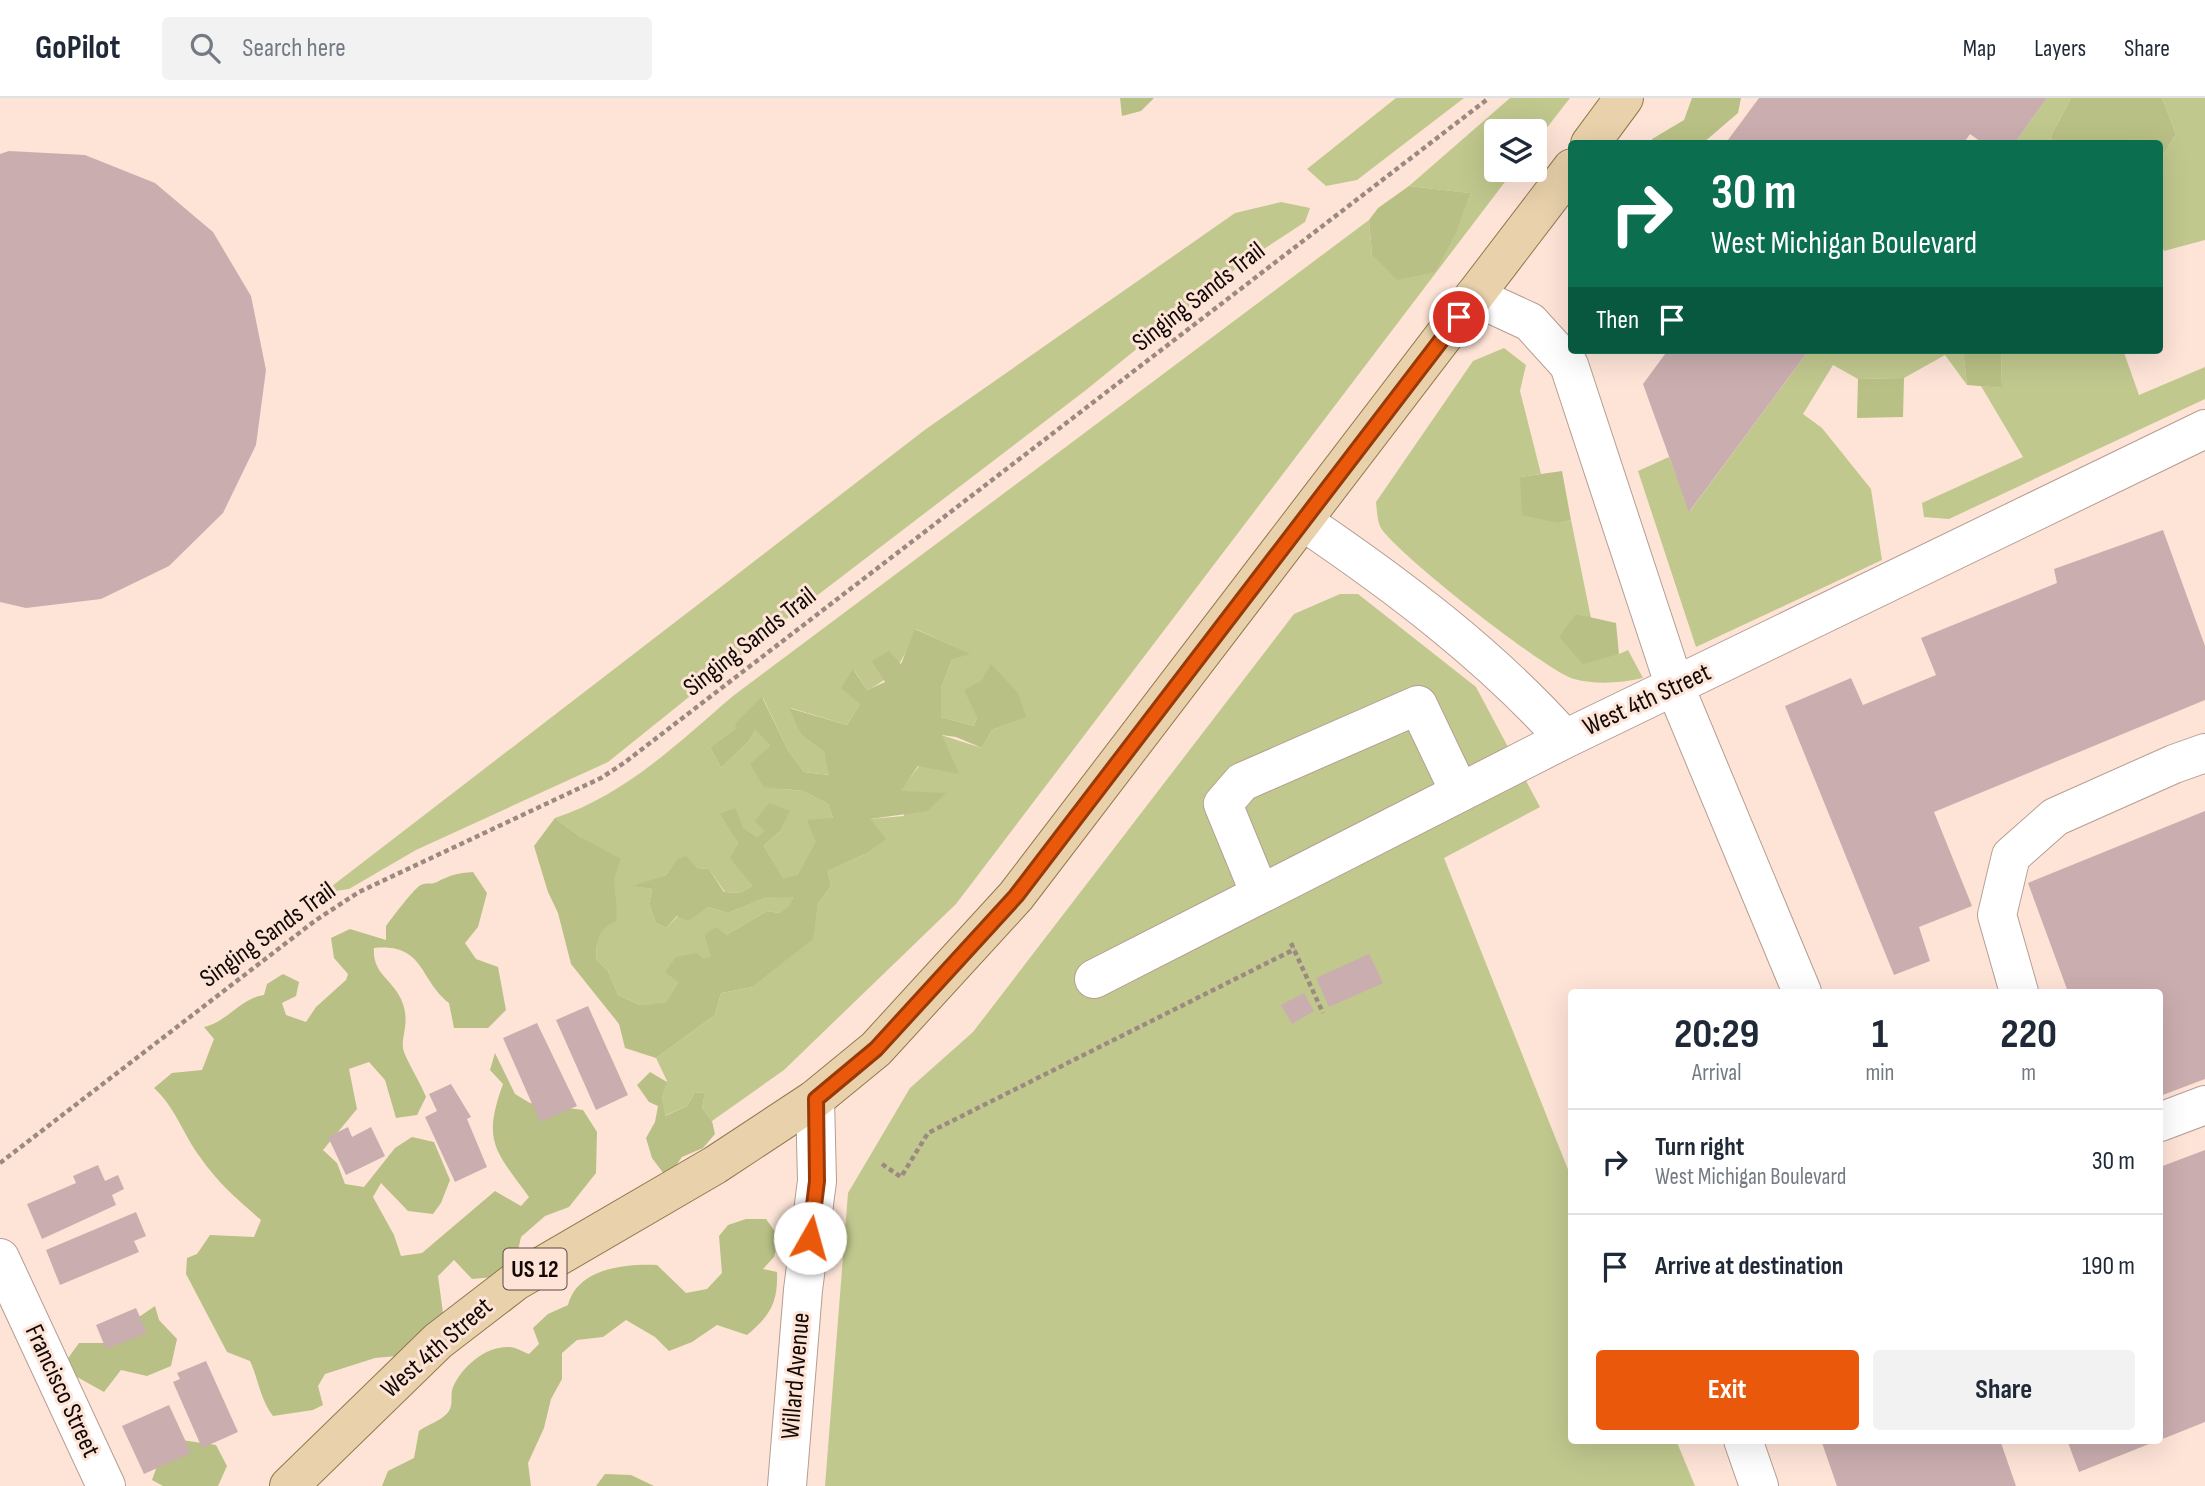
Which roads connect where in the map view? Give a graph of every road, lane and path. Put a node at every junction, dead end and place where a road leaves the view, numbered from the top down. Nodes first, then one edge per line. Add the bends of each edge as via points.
1 (1489, 98) edge
2 (1624, 98) edge
3 (1593, 140) edge
4 (1568, 173) edge
5 (1474, 296) junction
6 (2205, 429) edge
7 (1304, 522) junction
8 (1675, 687) junction
9 (1565, 739) junction
10 (2205, 753) edge
11 (1470, 786) junction
12 (1260, 894) junction
13 (1291, 943) dead end
14 (1295, 949) junction
15 (1094, 979) dead end
16 (1801, 989) edge
17 (2018, 989) edge
18 (1323, 1013) dead end
19 (816, 1099) junction
20 (2205, 1105) edge
21 (2163, 1121) edge
22 (0, 1163) edge
23 (882, 1164) dead end
24 (0, 1258) edge
25 (1744, 1444) edge
26 (106, 1486) edge
27 (289, 1486) edge
28 (787, 1486) edge
29 (1759, 1486) edge

1 - 22 path, Singing Sands Trail via 624,763 359,892 316,920
2 - 3 main road
4 - 5 main road, US 12
5 - 7 main road, US 12
5 - 8 street via 1530,322 1569,365
6 - 8 street, West 4th Street
7 - 9 street via 1376,571 1525,694
7 - 19 main road, US 12 via 1016,896 876,1049
8 - 9 street, West 4th Street
8 - 16 street
9 - 11 street, West 4th Street
10 - 17 street via 2055,817 2011,856 1997,915
11 - 12 street, West 4th Street
11 - 12 street via 1418,705 1242,782 1223,804
12 - 15 street, West 4th Street
13 - 14 path
14 - 18 path
14 - 23 path via 928,1133 901,1177
19 - 27 main road, West 4th Street / US 12 via 715,1165 516,1281 438,1341
19 - 28 street, Willard Avenue via 817,1181
20 - 21 street
24 - 26 street, Francisco Street
25 - 29 street

